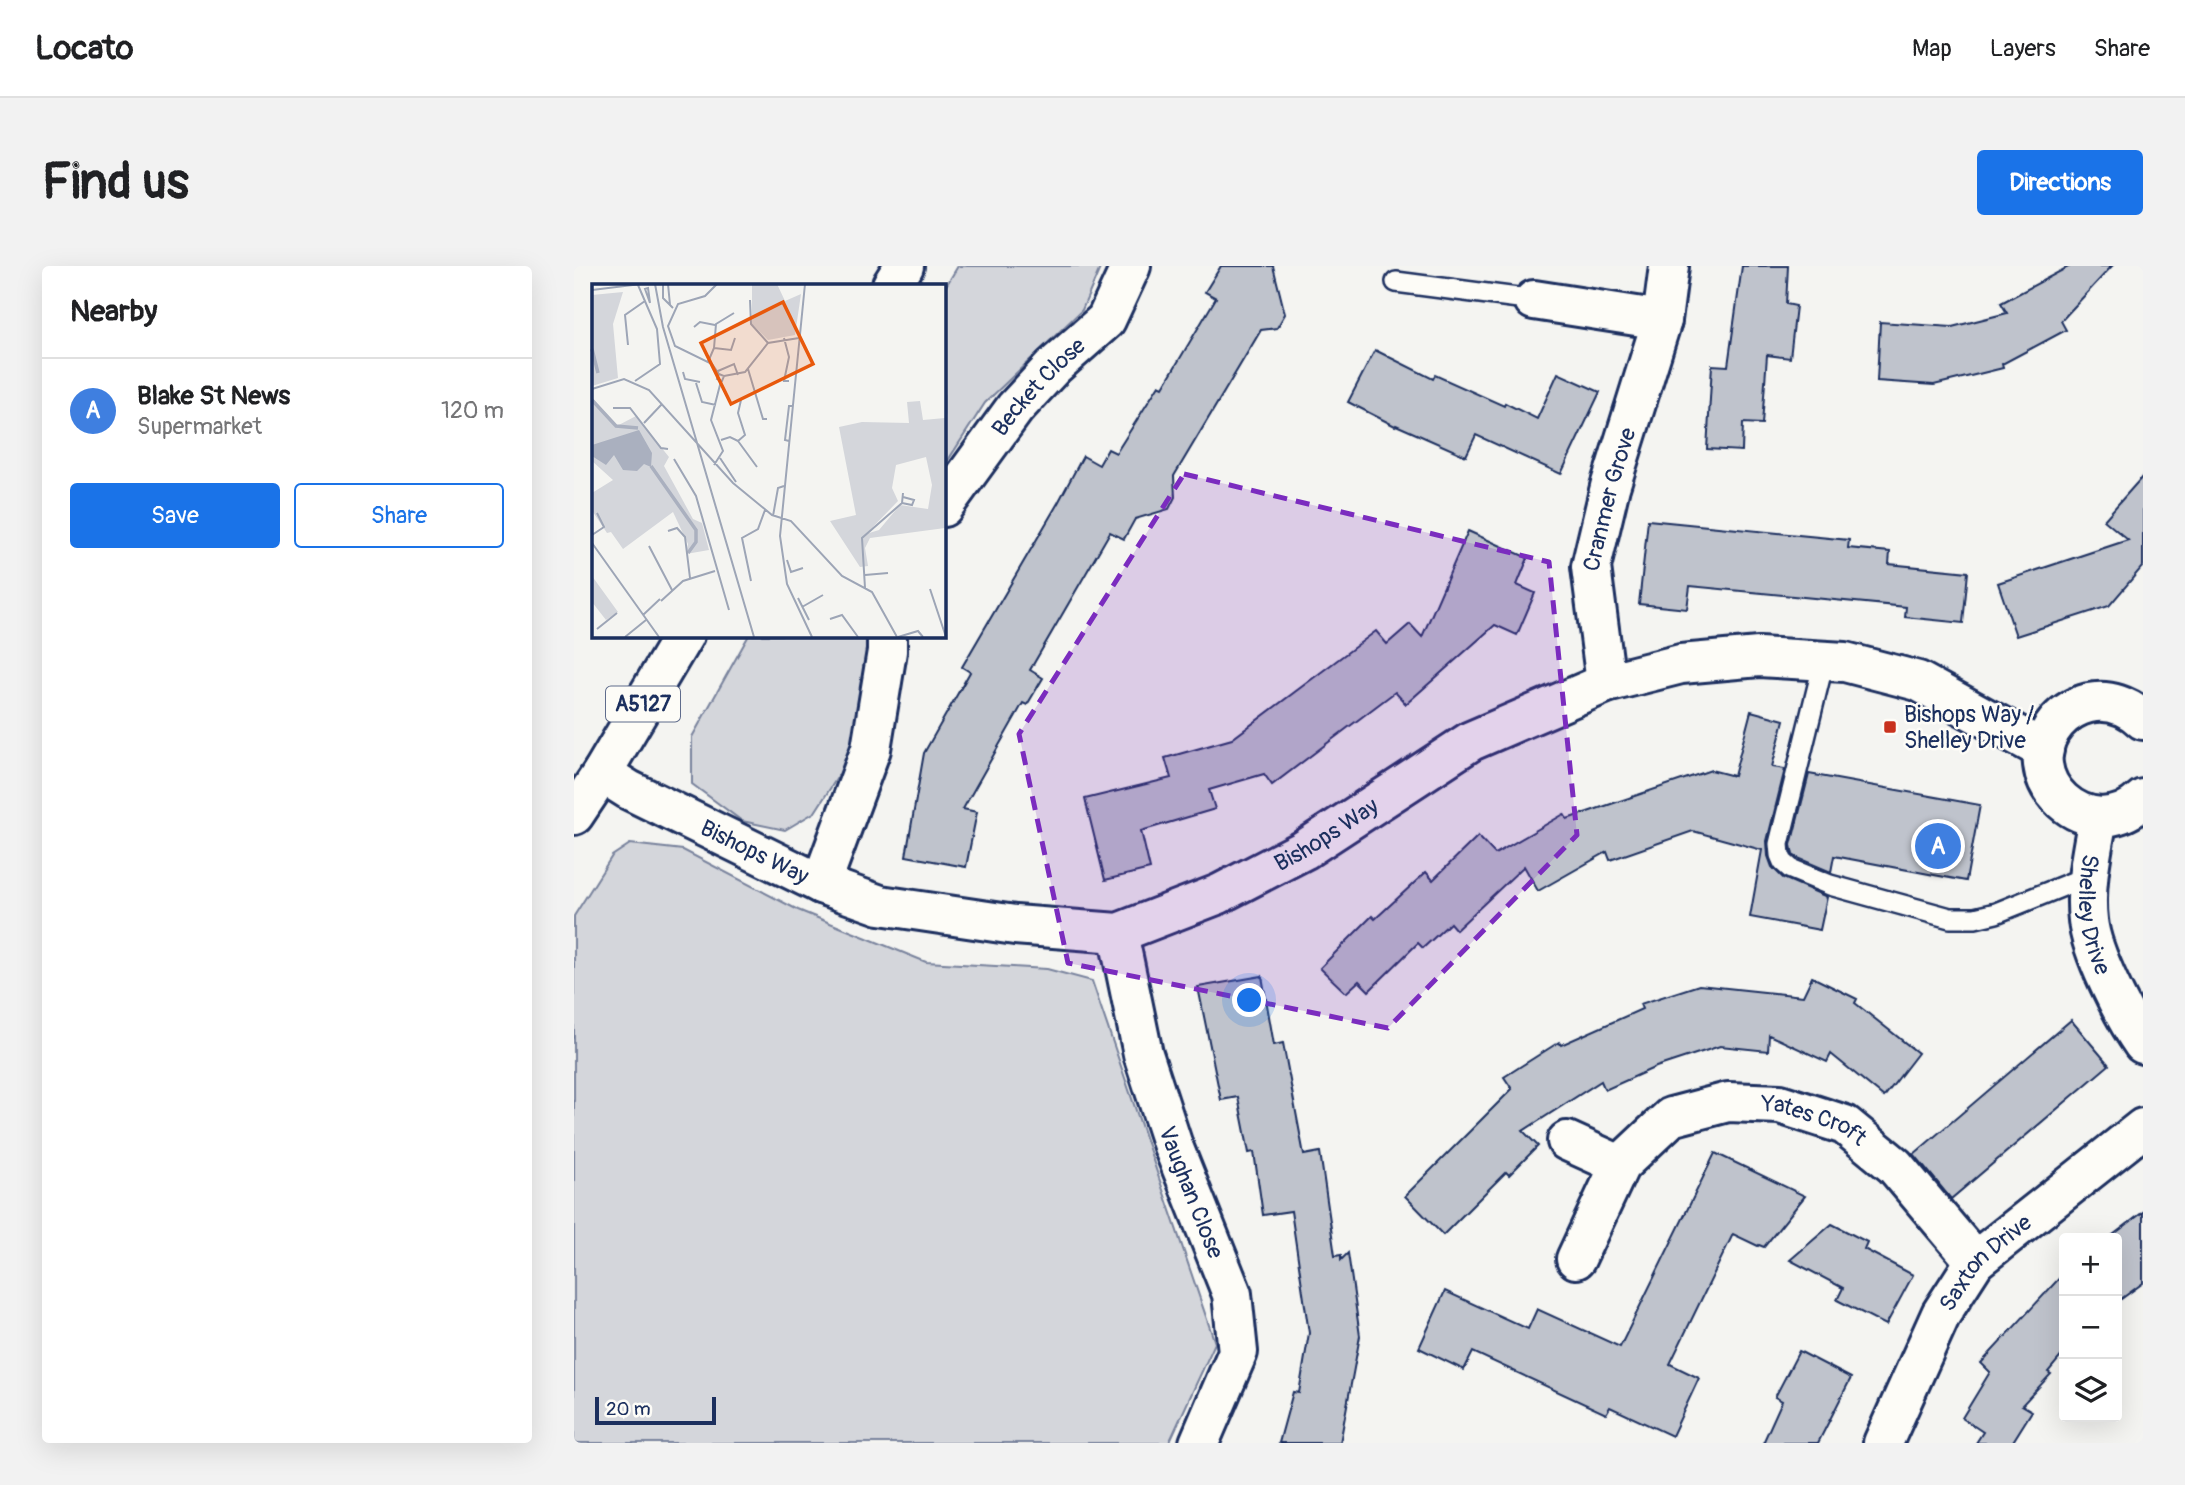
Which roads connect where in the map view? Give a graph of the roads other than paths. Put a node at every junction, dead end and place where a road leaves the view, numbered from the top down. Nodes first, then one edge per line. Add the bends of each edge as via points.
1 (904, 266) edge
2 (1131, 266) edge
3 (1669, 266) edge
4 (1396, 282) dead end
5 (893, 284) edge
6 (1546, 302) joint
7 (1662, 320) junction
8 (945, 505) edge
9 (683, 637) edge
10 (887, 637) edge
11 (1824, 661) junction
12 (1606, 683) junction
13 (2136, 702) edge
14 (2044, 750) junction
15 (602, 773) junction
16 (2143, 799) edge
17 (574, 816) edge
18 (2098, 818) junction
19 (2088, 876) junction
20 (821, 884) junction
21 (1118, 933) junction
22 (2142, 1039) edge
23 (2143, 1128) edge
24 (1567, 1140) dead end
25 (1620, 1164) junction
26 (1576, 1259) dead end
27 (1975, 1261) junction
28 (1199, 1443) edge
29 (1883, 1443) edge

1 - 5 street
2 - 8 street, Becket Close via 1105,320 1016,408
3 - 7 street, Cranmer Grove
4 - 6 lane
6 - 7 street
7 - 12 street, Cranmer Grove via 1610,487 1591,567
9 - 15 street, A5127
10 - 20 street via 872,749
11 - 12 street, Bishops Way via 1759,657 1681,664
11 - 14 street, Bishops Way via 1918,681
11 - 19 lane via 1779,844 1783,862 1791,869 1830,885 1950,918 1996,913
12 - 21 street, Bishops Way via 1471,741 1304,850 1219,894
13 - 14 street via 2094,702 2070,710 2052,728
14 - 18 street via 2043,765 2052,791 2071,809
15 - 17 street, A5127
15 - 20 street, Bishops Way
16 - 18 street via 2125,813
18 - 19 street, Shelley Drive
19 - 22 street, Shelley Drive via 2088,922 2103,971
20 - 21 street, Bishops Way via 880,905 1015,925
21 - 28 street, Vaughan Close via 1148,1067 1173,1146 1232,1294 1238,1352
23 - 27 street, Saxton Drive
24 - 25 street
25 - 26 street, Yates Croft
25 - 27 street, Yates Croft via 1671,1117 1728,1102 1780,1104 1845,1125 1895,1166
27 - 29 street, Saxton Drive via 1941,1314

